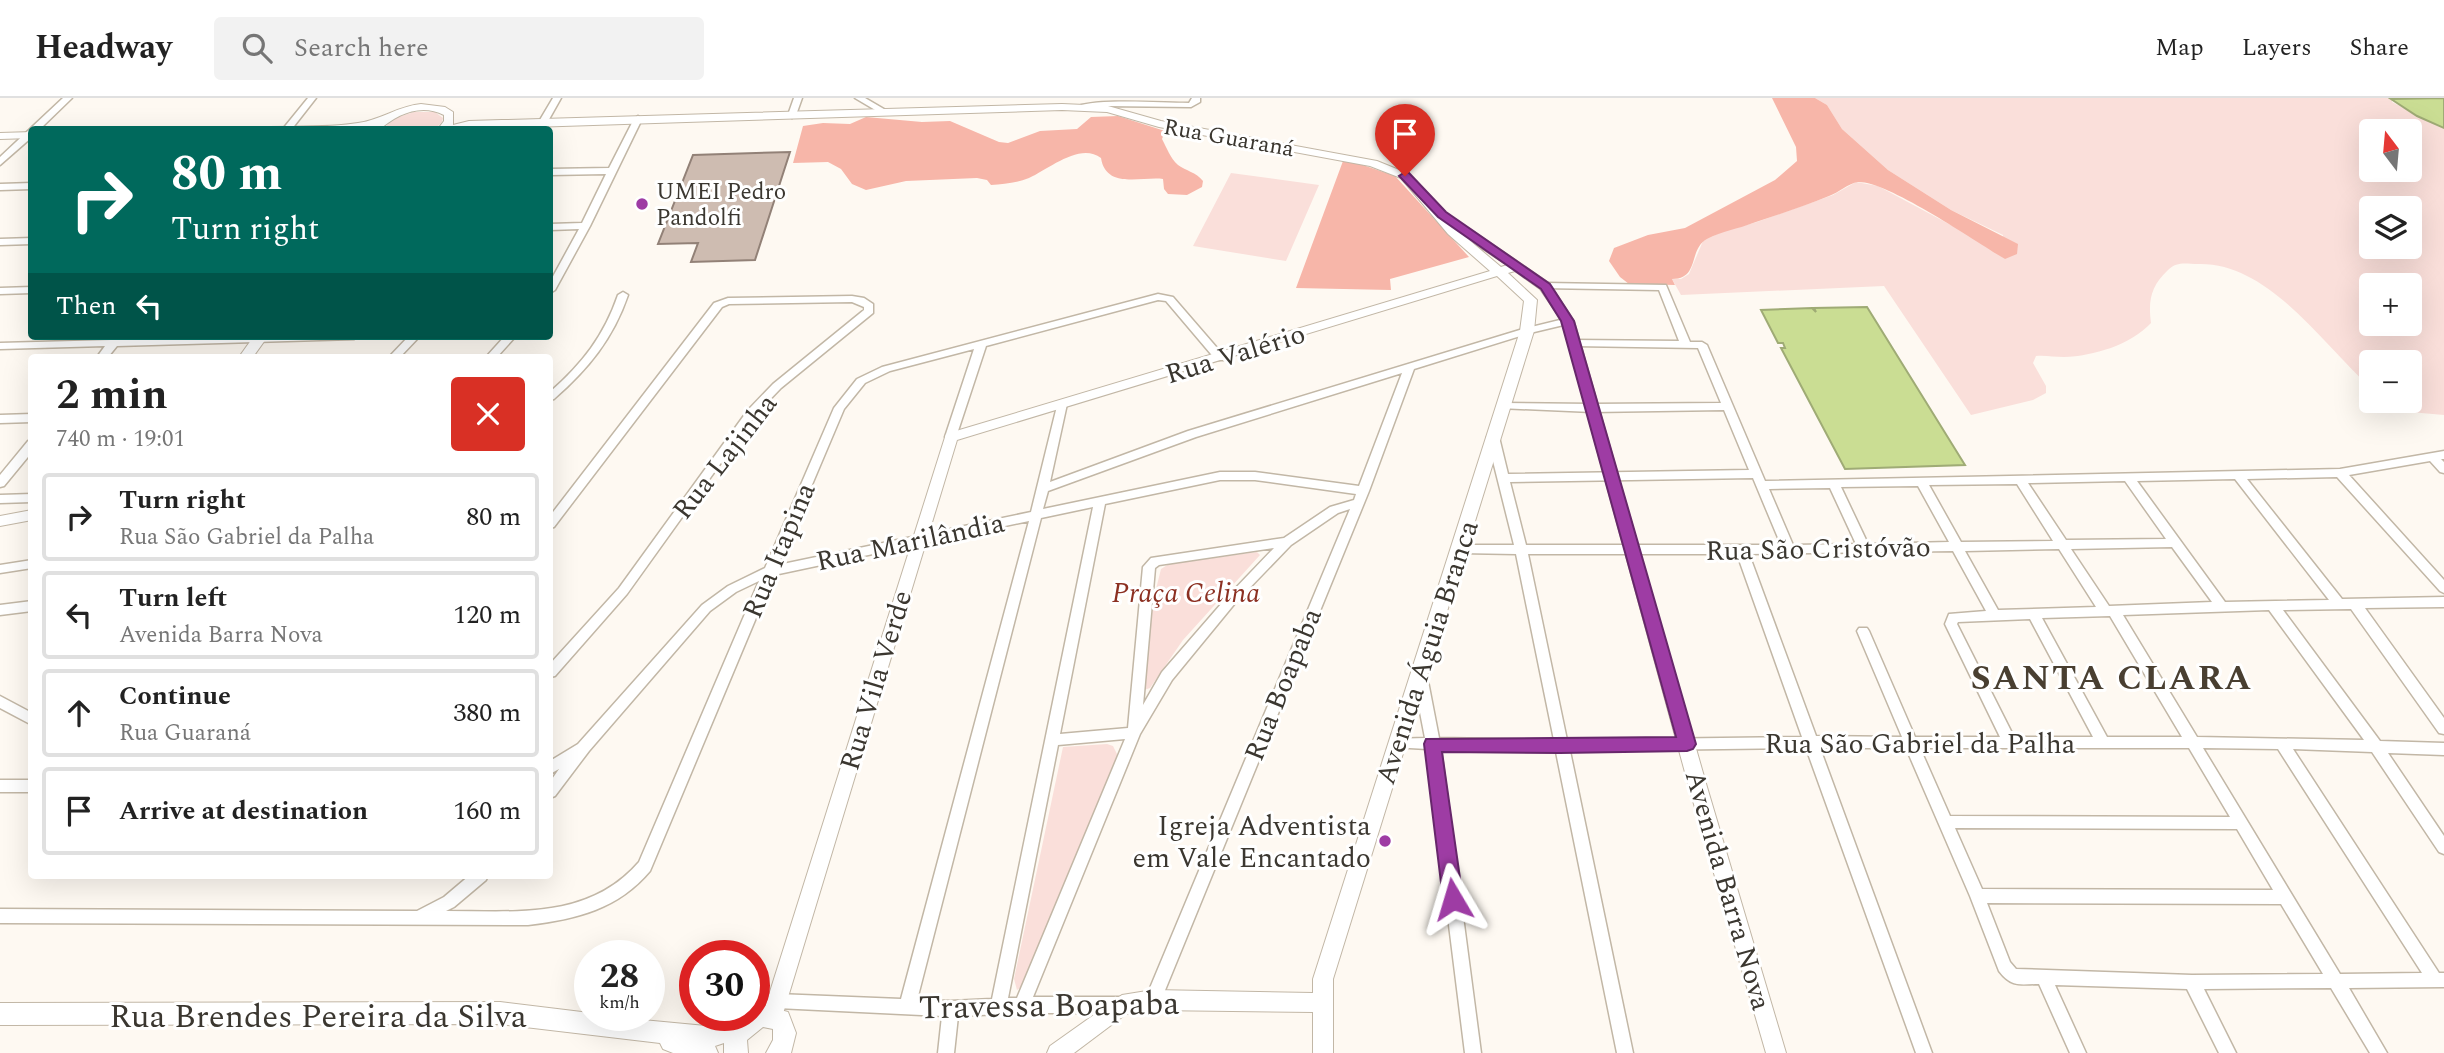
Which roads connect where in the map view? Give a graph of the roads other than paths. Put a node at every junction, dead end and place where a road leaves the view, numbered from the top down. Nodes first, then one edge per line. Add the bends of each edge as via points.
1 (68, 98) edge
2 (312, 98) edge
3 (557, 98) edge
4 (797, 98) edge
5 (859, 98) edge
6 (1196, 98) edge
7 (433, 101) edge
8 (1019, 103) edge
9 (1079, 107) junction
10 (885, 112) junction
11 (792, 115) junction
12 (450, 116) junction
13 (638, 119) junction
14 (469, 124) junction
15 (38, 126) edge
16 (289, 126) edge
17 (378, 126) edge
18 (446, 126) edge
19 (460, 126) edge
20 (541, 126) edge
21 (28, 133) edge
22 (0, 136) edge
23 (28, 136) edge
24 (0, 162) edge
25 (613, 171) junction
26 (553, 172) edge
27 (28, 186) edge
28 (0, 187) edge
29 (1429, 203) junction
30 (586, 226) junction
31 (553, 227) edge
32 (28, 241) edge
33 (0, 242) edge
34 (1518, 266) junction
35 (1502, 272) junction
36 (554, 276) edge
37 (1545, 286) junction
38 (1663, 287) joint
39 (28, 290) edge
40 (0, 291) edge
41 (623, 295) dead end
42 (1531, 300) junction
43 (1556, 300) junction
44 (1568, 321) junction
45 (1527, 331) junction
46 (100, 340) edge
47 (116, 340) edge
48 (411, 340) edge
49 (506, 340) edge
50 (1574, 343) junction
51 (981, 344) junction
52 (1686, 345) junction
53 (0, 346) edge
54 (104, 354) edge
55 (397, 354) edge
56 (494, 354) edge
57 (1220, 358) junction
58 (1409, 368) junction
59 (553, 394) edge
60 (1062, 404) junction
61 (1503, 406) junction
62 (1728, 406) junction
63 (1592, 408) junction
64 (28, 418) edge
65 (0, 419) edge
66 (1493, 436) junction
67 (951, 438) junction
68 (28, 449) edge
69 (2439, 456) edge
70 (2444, 469) edge
71 (2340, 472) junction
72 (1611, 474) junction
73 (2238, 475) junction
74 (1505, 478) junction
75 (2129, 478) junction
76 (1761, 479) junction
77 (2020, 480) junction
78 (0, 483) edge
79 (1922, 483) junction
80 (1834, 484) junction
81 (1319, 485) junction
82 (1043, 489) junction
83 (1359, 497) junction
84 (28, 498) edge
85 (0, 499) edge
86 (1100, 500) junction
87 (1334, 510) junction
88 (1035, 514) junction
89 (28, 516) edge
90 (553, 520) edge
91 (1, 522) edge
92 (917, 542) junction
93 (1287, 542) junction
94 (2176, 543) junction
95 (2062, 545) junction
96 (1864, 547) junction
97 (1956, 547) junction
98 (1788, 548) junction
99 (1460, 549) junction
100 (1521, 549) junction
101 (1633, 549) junction
102 (1741, 550) junction
103 (28, 565) edge
104 (0, 569) edge
105 (768, 572) junction
106 (2444, 588) edge
107 (2444, 602) edge
108 (2354, 603) junction
109 (2339, 604) junction
110 (28, 606) edge
111 (2221, 606) junction
112 (2273, 606) junction
113 (0, 610) edge
114 (2109, 610) junction
115 (2033, 613) junction
116 (1994, 614) junction
117 (1863, 631) dead end
118 (553, 669) edge
119 (1420, 673) junction
120 (0, 701) edge
121 (28, 718) edge
122 (2444, 729) edge
123 (1134, 733) junction
124 (1053, 740) junction
125 (1812, 742) junction
126 (1912, 742) junction
127 (1396, 743) junction
128 (2010, 743) junction
129 (2104, 743) junction
130 (2191, 743) junction
131 (2282, 743) junction
132 (1433, 744) junction
133 (1687, 744) junction
134 (2375, 745) junction
135 (1560, 746) junction
136 (584, 747) junction
137 (2444, 749) edge
138 (553, 766) edge
139 (0, 786) edge
140 (28, 786) edge
141 (553, 788) edge
142 (1945, 822) junction
143 (2239, 822) junction
144 (2444, 848) edge
145 (476, 879) edge
146 (1977, 896) junction
147 (2284, 897) junction
148 (0, 916) edge
149 (414, 918) junction
150 (2012, 976) joint
151 (2045, 979) junction
152 (2439, 980) edge
153 (2192, 982) junction
154 (2334, 982) junction
155 (1153, 1000) junction
156 (1321, 1003) junction
157 (1022, 1005) junction
158 (1122, 1005) junction
159 (907, 1007) junction
160 (998, 1007) junction
161 (951, 1009) junction
162 (0, 1014) edge
163 (574, 1021) edge
164 (637, 1031) edge
165 (644, 1031) edge
166 (728, 1031) edge
167 (739, 1031) edge
168 (780, 1032) edge
169 (706, 1053) edge
170 (736, 1053) edge
171 (946, 1053) edge
172 (1056, 1053) edge
173 (1323, 1053) edge
174 (1473, 1053) edge
175 (1625, 1053) edge
176 (1776, 1053) edge
177 (1924, 1053) edge
178 (2078, 1053) edge
179 (2228, 1053) edge
180 (2379, 1053) edge

1 - 15 street
2 - 16 street
3 - 20 street
4 - 11 street
5 - 10 street
6 - 9 street via 1191,105 1104,103
7 - 12 street, Rua Guaraná
7 - 17 street
8 - 9 street, Rua Guaraná
8 - 10 street, Rua Guaraná
9 - 29 street, Rua Guaraná via 1373,163 1405,176
10 - 11 street, Rua Guaraná
11 - 13 street, Rua Guaraná
12 - 14 street, Rua Guaraná
12 - 18 street
13 - 20 street, Rua Guaraná
13 - 25 street
14 - 19 street, Rua Guaraná
14 - 20 street, Rua Guaraná
21 - 22 street
23 - 24 street
25 - 26 street
25 - 30 street
27 - 28 street
29 - 34 street, Rua Guaraná
29 - 35 street, Rua Guaraná via 1464,242
30 - 31 street
30 - 36 street
32 - 33 street
34 - 35 street, Rua Valério
34 - 37 street, Rua Guaraná
35 - 42 street, Rua Guaraná
35 - 57 street, Rua Valério
37 - 38 street
37 - 43 street, Avenida Barra Nova
38 - 52 street
39 - 40 street
41 - 59 street via 604,342
42 - 43 street
42 - 45 street, Avenida Águia Branca
43 - 44 street, Avenida Barra Nova
44 - 45 street
44 - 50 street, Avenida Barra Nova
45 - 58 street
45 - 61 street, Avenida Águia Branca
46 - 53 street
47 - 54 street
48 - 55 street
49 - 56 street
50 - 52 street
50 - 63 street, Avenida Barra Nova
51 - 57 street, Rua Itapina via 1166,296
51 - 67 street, Rua Vila Verde
51 - 105 street, Rua Itapina via 886,369 853,389 839,408
52 - 62 street via 1702,345
57 - 60 street, Rua Valério
58 - 82 street via 1192,434
58 - 83 street, Rua Boapaba
60 - 67 street, Rua Valério
60 - 82 street
61 - 63 street
61 - 66 street, Avenida Águia Branca
62 - 63 street
62 - 76 street
63 - 72 street, Avenida Barra Nova
64 - 65 street
66 - 74 street
66 - 99 street, Avenida Águia Branca
67 - 92 street, Rua Vila Verde
68 - 78 street
69 - 70 street
69 - 71 street
71 - 73 street
71 - 106 street
72 - 74 street
72 - 76 street
72 - 101 street, Avenida Barra Nova
73 - 75 street
73 - 109 street
74 - 100 street
75 - 77 street
75 - 94 street
76 - 80 street
76 - 98 street
77 - 79 street
77 - 95 street
79 - 80 street
79 - 97 street
80 - 96 street
81 - 83 street, Rua Marilândia
81 - 86 street, Rua Marilândia via 1220,476
81 - 87 street via 1332,496
82 - 88 street
83 - 87 street
83 - 155 street, Rua Boapaba
84 - 85 street
86 - 88 street, Rua Marilândia
86 - 124 street
87 - 93 street
88 - 92 street, Rua Marilândia
88 - 159 street
89 - 91 street
90 - 118 street, Rua Lajinha via 722,302 866,302 869,311 752,412 623,591
92 - 105 street, Rua Marilândia
92 - 168 street, Rua Vila Verde
93 - 123 street via 1167,676
93 - 123 street via 1163,558 1149,567
94 - 95 street, Rua São Cristóvão
94 - 111 street
95 - 97 street, Rua São Cristóvão
95 - 114 street
96 - 97 street, Rua São Cristóvão
96 - 98 street, Rua São Cristóvão
97 - 116 street
98 - 102 street, Rua São Cristóvão
99 - 100 street, Rua São Cristóvão
99 - 119 street, Avenida Águia Branca
100 - 101 street, Rua São Cristóvão
100 - 135 street
101 - 102 street, Rua São Cristóvão
101 - 133 street, Avenida Barra Nova
102 - 125 street
103 - 104 street
105 - 136 street, Rua Marilândia via 706,608
105 - 149 street, Rua Itapina via 636,879 598,903 554,915
107 - 108 street
108 - 109 street
108 - 122 street
109 - 112 street
110 - 113 street
111 - 112 street
111 - 114 street
112 - 134 street
114 - 115 street
114 - 130 street
115 - 116 street
115 - 129 street
116 - 128 street via 1954,617 1951,624
117 - 126 street
119 - 127 street, Avenida Águia Branca
119 - 132 street
120 - 121 street
123 - 124 street
123 - 157 street
124 - 160 street
125 - 126 street, Rua São Gabriel da Palha
125 - 133 street, Rua São Gabriel da Palha
125 - 177 street
126 - 128 street, Rua São Gabriel da Palha
126 - 142 street
127 - 132 street, Rua São Gabriel da Palha
127 - 156 street, Avenida Águia Branca via 1323,979
128 - 129 street, Rua São Gabriel da Palha
129 - 130 street, Rua São Gabriel da Palha
130 - 131 street, Rua São Gabriel da Palha
130 - 143 street
131 - 134 street, Rua São Gabriel da Palha
131 - 152 street
132 - 135 street, Rua São Gabriel da Palha
132 - 174 street
133 - 135 street, Rua São Gabriel da Palha
133 - 176 street, Avenida Barra Nova
134 - 137 street, Rua São Gabriel da Palha
134 - 144 street
135 - 175 street
136 - 138 street
136 - 141 street, Rua Marilândia
139 - 140 street
142 - 143 street
142 - 146 street
143 - 147 street
145 - 149 street via 449,902
146 - 147 street
146 - 150 street
147 - 154 street
148 - 149 street
150 - 151 street
151 - 153 street
151 - 178 street
152 - 154 street
153 - 154 street
153 - 179 street
154 - 180 street
155 - 156 street, Travessa Boapaba
155 - 158 street, Travessa Boapaba
156 - 173 street, Avenida Águia Branca
157 - 158 street, Travessa Boapaba
157 - 160 street, Travessa Boapaba
158 - 172 street
159 - 161 street, Travessa Boapaba
159 - 168 street, Travessa Boapaba
160 - 161 street, Travessa Boapaba
161 - 171 street
162 - 163 main road, Rua Brendes Pereira da Silva via 453,1011
164 - 169 main road, Rua Brendes Pereira da Silva
165 - 166 main road, Rua Brendes Pereira da Silva via 706,1037
167 - 170 main road

